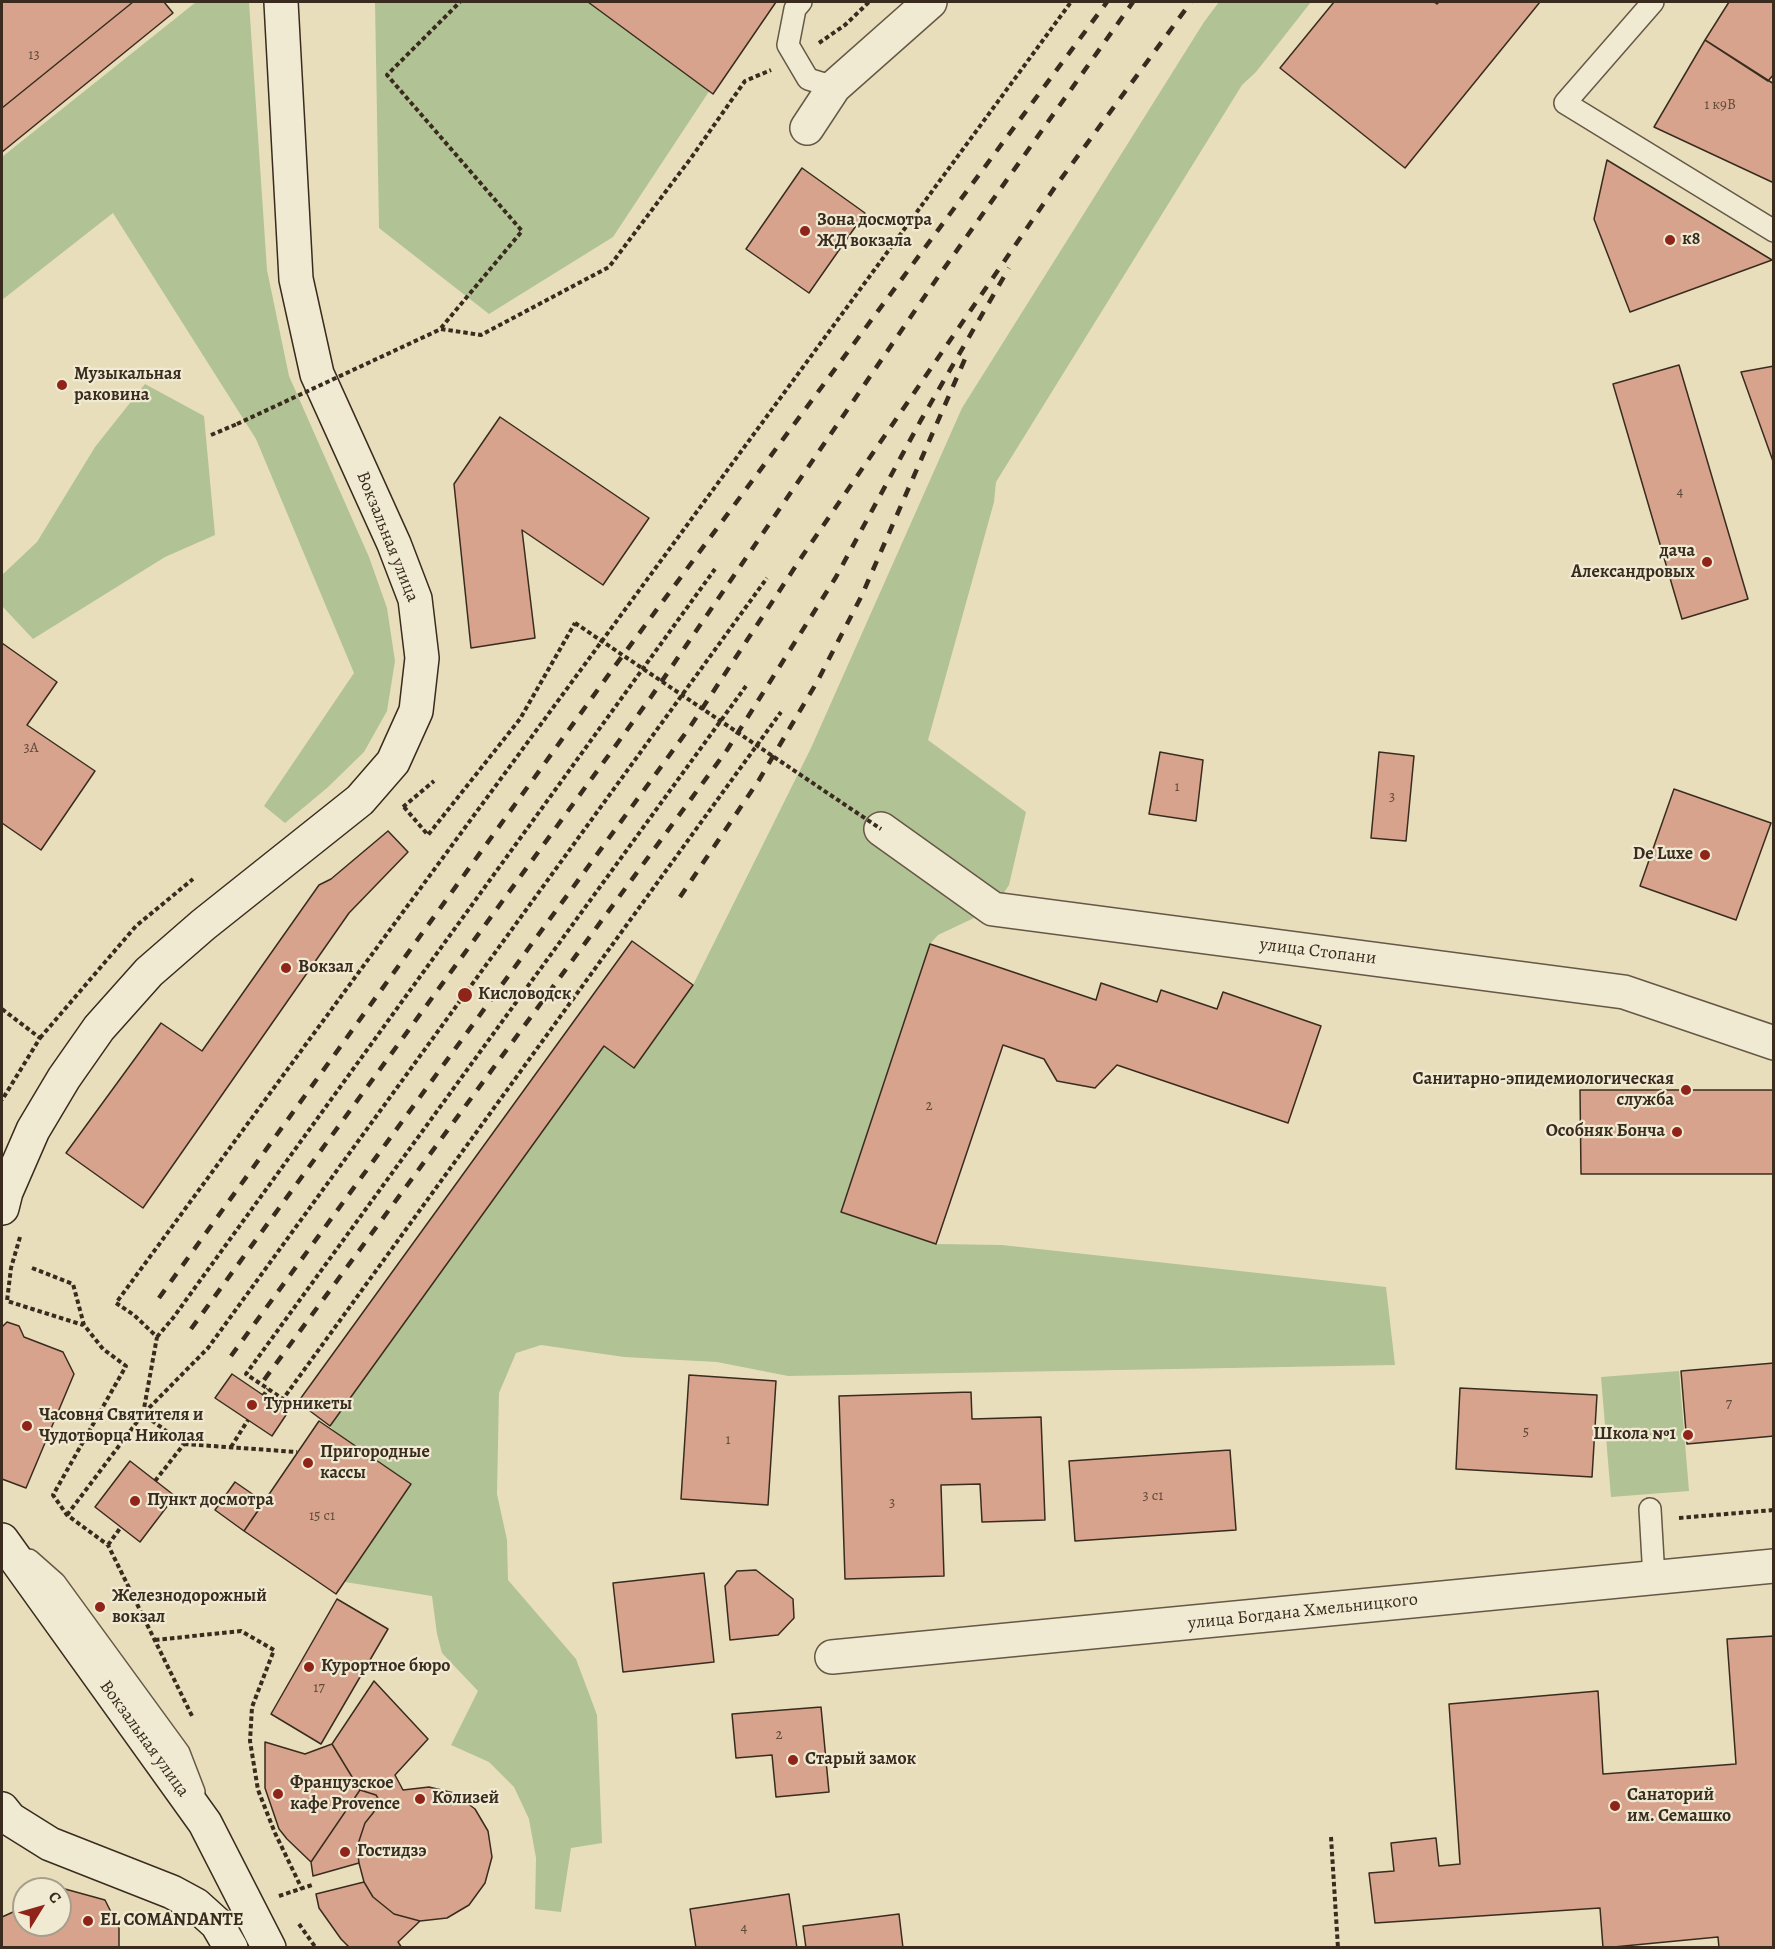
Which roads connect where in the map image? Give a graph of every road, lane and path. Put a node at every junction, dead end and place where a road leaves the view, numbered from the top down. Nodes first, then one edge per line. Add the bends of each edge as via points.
1 (280, 2) edge
2 (460, 2) edge
3 (801, 2) edge
4 (869, 2) edge
5 (930, 2) edge
6 (1071, 2) edge
7 (1653, 2) edge
8 (796, 59) junction
9 (834, 87) junction
10 (807, 128) dead end
11 (1773, 231) edge
12 (441, 329) junction
13 (212, 435) dead end
14 (715, 569) dead end
15 (767, 578) dead end
16 (746, 686) dead end
17 (781, 712) dead end
18 (434, 781) dead end
19 (404, 807) junction
20 (394, 814) dead end
21 (881, 829) joint
22 (2, 1009) edge
23 (1773, 1043) edge
24 (2, 1100) edge
25 (12, 1217) edge
26 (32, 1268) dead end
27 (84, 1325) junction
28 (158, 1336) junction
29 (268, 1389) junction
30 (263, 1396) dead end
31 (143, 1414) junction
32 (248, 1420) dead end
33 (184, 1444) junction
34 (231, 1446) junction
35 (297, 1452) dead end
36 (155, 1481) dead end
37 (1773, 1510) edge
38 (1651, 1514) joint
39 (67, 1515) junction
40 (122, 1527) dead end
41 (2, 1535) edge
42 (2, 1540) edge
43 (1773, 1566) edge
44 (1654, 1578) junction
45 (155, 1640) dead end
46 (832, 1657) dead end
47 (2, 1809) edge
48 (205, 1823) junction
49 (1330, 1838) dead end
50 (312, 1885) dead end
51 (302, 1889) junction
52 (278, 1896) dead end
53 (231, 1947) edge
54 (269, 1947) edge
55 (1338, 1947) edge

1 - 25 main road, Вокзальная улица via 296,279 317,374 415,599 422,658 416,711 393,762 360,800 149,972 99,1028 33,1130 6,1192
2 - 12 path via 387,75 522,231
3 - 8 lane via 795,9 788,45
4 - 8 path via 845,25
5 - 9 main road
6 - 28 path via 129,1284 116,1303
7 - 11 lane via 1565,103
8 - 9 lane via 808,79
8 - 12 path via 745,81 609,267 481,335
9 - 10 main road
12 - 13 path, bridge
14 - 28 path
15 - 31 path via 208,1348
16 - 29 path via 248,1371 246,1374
17 - 29 path via 283,1399
18 - 19 path
19 - 20 path
19 - 21 path, bridge via 428,835 520,719 575,623
21 - 23 main road, улица Стопани via 993,909 1623,992
22 - 24 path via 40,1038
25 - 27 path via 7,1301
26 - 27 path via 73,1284
27 - 39 path via 103,1349 126,1366 53,1495
28 - 31 path
29 - 30 path
31 - 33 path
31 - 39 path
32 - 34 path
33 - 34 path
33 - 36 path
34 - 35 path
37 - 38 path
38 - 44 lane
39 - 40 path via 108,1545
41 - 48 lane via 55,1583 179,1753
42 - 48 main road, Вокзальная улица
43 - 44 main road, улица Богдана Хмельницкого
44 - 46 main road, улица Богдана Хмельницкого
45 - 51 path via 241,1631 274,1650 252,1707 250,1742 258,1790
47 - 53 main road via 10,1819 50,1844 196,1905 217,1924
48 - 54 main road, Вокзальная улица
49 - 55 path
50 - 51 path
51 - 52 path

